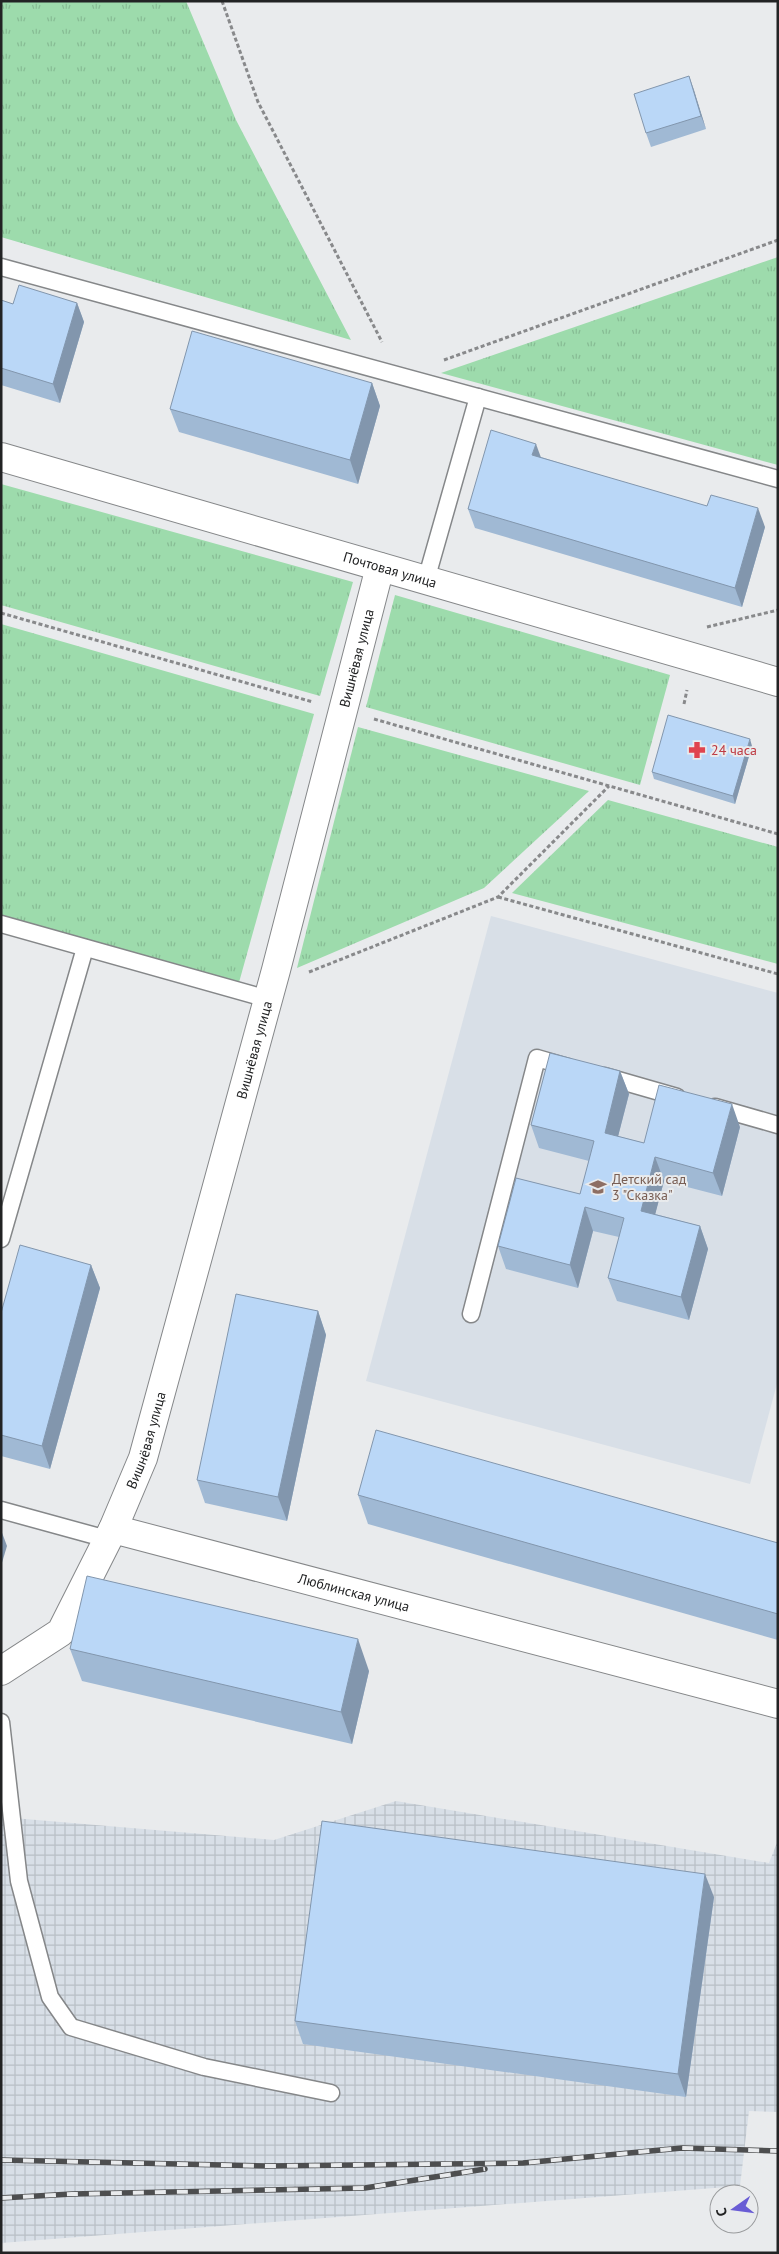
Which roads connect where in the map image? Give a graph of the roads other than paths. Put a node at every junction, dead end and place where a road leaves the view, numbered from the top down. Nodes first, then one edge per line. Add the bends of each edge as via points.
1 (1, 267) edge
2 (478, 397) junction
3 (1, 457) edge
4 (778, 479) edge
5 (380, 567) junction
6 (426, 580) junction
7 (777, 678) edge
8 (1, 924) edge
9 (85, 948) junction
10 (270, 993) junction
11 (778, 1124) edge
12 (1, 1239) edge
13 (472, 1314) dead end
14 (1, 1510) edge
15 (110, 1534) junction
16 (1, 1671) edge
17 (778, 1704) edge
18 (1, 1722) edge
19 (331, 2093) dead end

1 - 2 lane
2 - 4 lane
2 - 6 lane
3 - 5 street, Почтовая улица
5 - 6 street, Почтовая улица
5 - 10 street, Вишнёвая улица
6 - 7 street, Почтовая улица
8 - 9 lane
9 - 10 lane
9 - 12 lane
10 - 15 street, Вишнёвая улица via 143,1458
11 - 13 lane via 537,1058
14 - 15 lane
15 - 16 street via 61,1632
15 - 17 street, Люблинская улица
18 - 19 lane via 19,1881 50,1997 71,2027 204,2067

